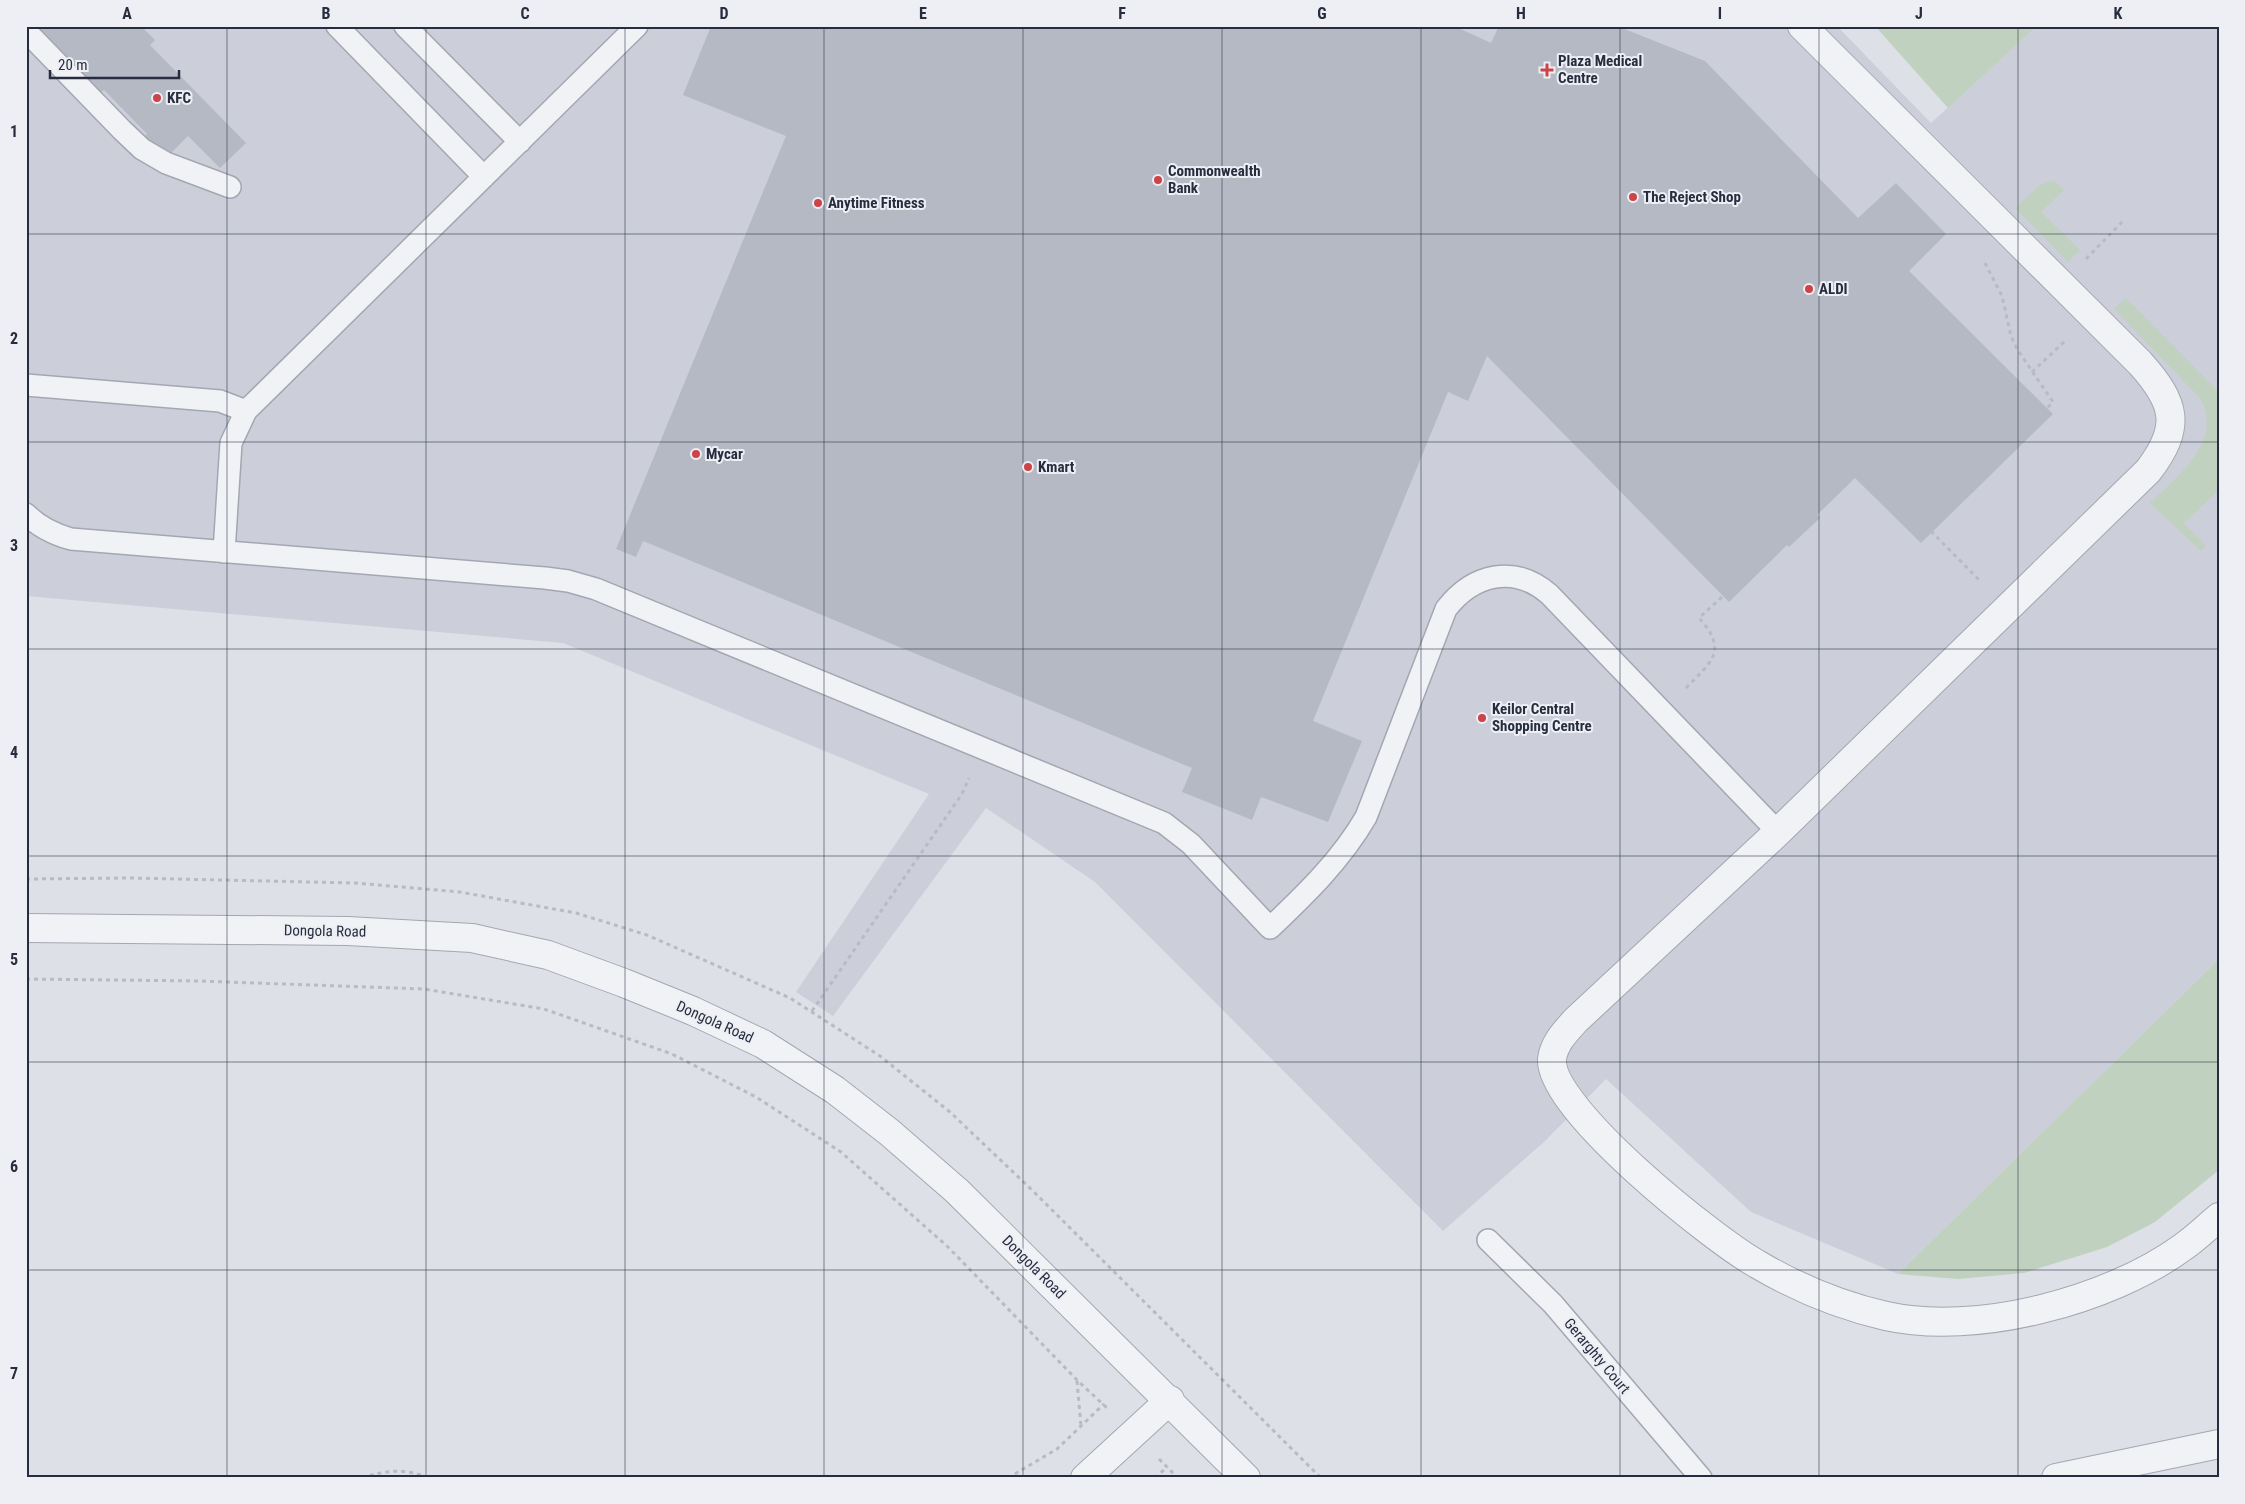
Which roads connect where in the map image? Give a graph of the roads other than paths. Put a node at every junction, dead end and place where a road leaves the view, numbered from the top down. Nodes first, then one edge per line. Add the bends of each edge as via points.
1 (337, 26) edge
2 (405, 26) edge
3 (637, 26) edge
4 (1802, 26) edge
5 (26, 31) edge
6 (520, 142) junction
7 (484, 177) junction
8 (230, 187) dead end
9 (26, 385) edge
10 (246, 411) junction
11 (26, 514) edge
12 (224, 552) junction
13 (1778, 832) junction
14 (26, 928) edge
15 (2219, 1217) edge
16 (1488, 1240) dead end
17 (1170, 1400) junction
18 (2219, 1444) edge
19 (1085, 1478) edge
20 (1246, 1478) edge
21 (1701, 1478) edge
22 (2056, 1478) edge

1 - 7 lane
2 - 6 lane
3 - 6 lane
4 - 13 street via 2140,363 2167,400 2171,424 2162,453 2148,471
5 - 8 lane via 142,149 166,163
6 - 7 lane
7 - 10 lane
9 - 10 lane via 220,401
10 - 12 lane via 231,442
11 - 12 lane via 53,534 71,539
12 - 13 lane via 568,580 596,589 1164,823 1176,831 1270,928 1332,866 1366,818 1439,626 1452,602 1470,586 1488,578 1518,577 1541,587
13 - 15 street via 1576,1020 1563,1034 1552,1059 1562,1089 1597,1132 1681,1210 1725,1245 1799,1286 1887,1316 1932,1320 1978,1320 2019,1314 2104,1290 2183,1248
14 - 17 street, Dongola Road via 348,931 472,938 548,955 624,983 764,1044 835,1090 957,1191
16 - 21 lane, Gerarghty Court via 1553,1304
17 - 19 street
17 - 20 street, Dongola Road
18 - 22 street

